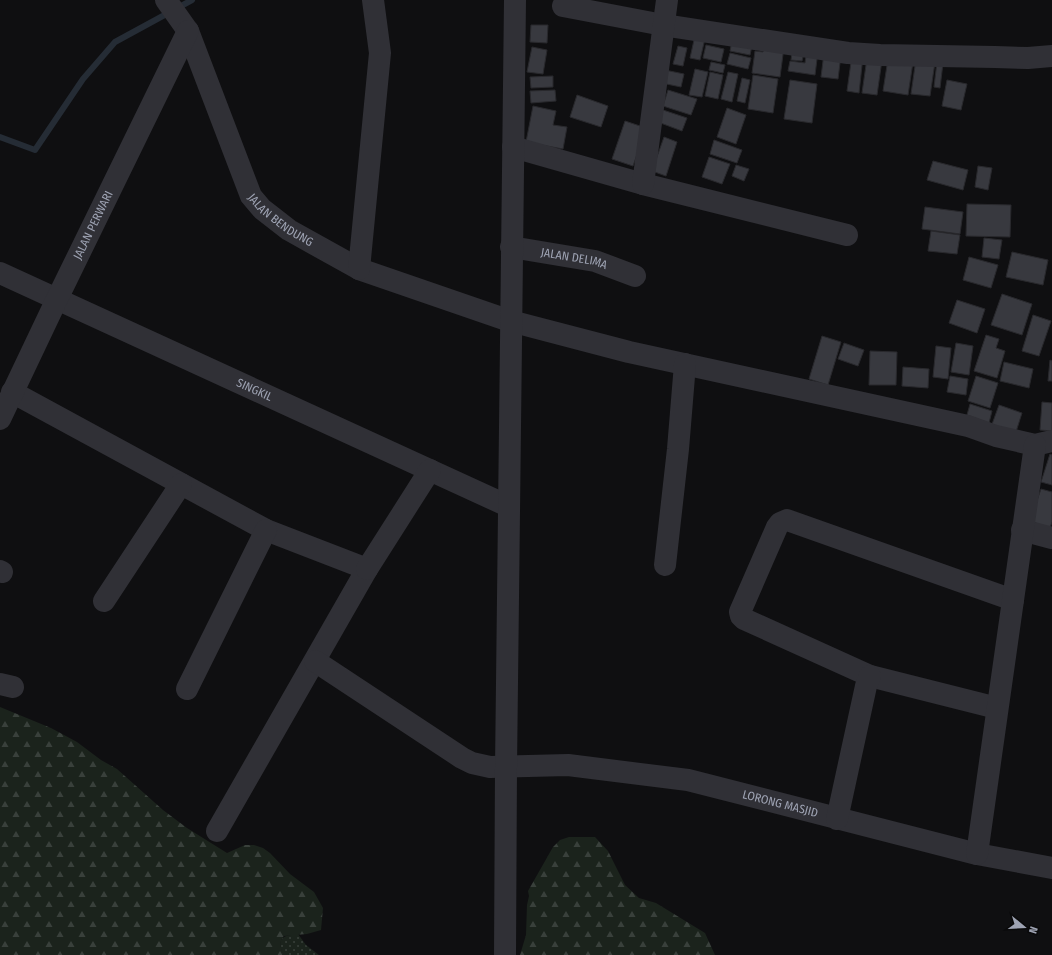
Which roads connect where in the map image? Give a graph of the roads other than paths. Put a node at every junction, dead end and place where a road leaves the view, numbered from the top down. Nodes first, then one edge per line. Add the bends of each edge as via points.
1 (166, 0) edge
2 (373, 0) edge
3 (515, 0) edge
4 (667, 0) edge
5 (563, 6) dead end
6 (663, 25) junction
7 (186, 29) junction
8 (1052, 56) edge
9 (513, 147) junction
10 (643, 184) junction
11 (847, 235) dead end
12 (511, 247) junction
13 (359, 269) junction
14 (0, 273) edge
15 (635, 276) dead end
16 (57, 299) junction
17 (510, 321) junction
18 (685, 364) junction
19 (12, 392) junction
20 (0, 419) edge
21 (1044, 443) edge
22 (430, 470) junction
23 (181, 484) junction
24 (508, 506) junction
25 (266, 530) junction
26 (1022, 530) junction
27 (1052, 538) edge
28 (665, 565) dead end
29 (367, 569) junction
30 (1013, 600) junction
31 (104, 601) dead end
32 (315, 661) junction
33 (870, 676) junction
34 (187, 690) dead end
35 (997, 708) junction
36 (506, 768) junction
37 (837, 819) junction
38 (217, 831) dead end
39 (977, 854) junction
40 (1052, 868) edge
41 (505, 955) edge

1 - 7 street, JALAN BENDUNG
2 - 13 street via 380,53
3 - 9 street
4 - 6 street
5 - 6 street
6 - 8 street via 848,53 1002,58
6 - 10 street
7 - 13 street, JALAN BENDUNG via 252,196 262,209 289,230
7 - 16 street, JALAN PERWARI
9 - 10 street
9 - 12 street
10 - 11 street
12 - 15 street, JALAN DELIMA via 595,261
12 - 17 street
13 - 17 street, JALAN BENDUNG
14 - 16 street, SINGKIL
16 - 19 street, JALAN PERWARI
16 - 22 street, SINGKIL
17 - 18 street, JALAN BENDUNG
17 - 24 street
18 - 21 street, JALAN BENDUNG via 968,426 996,436
18 - 28 street
19 - 20 street, JALAN PERWARI
19 - 23 street
21 - 26 street
22 - 24 street, SINGKIL
22 - 29 street
23 - 25 street
23 - 31 street
24 - 36 street
25 - 29 street
25 - 34 street
26 - 27 street
26 - 30 street
29 - 32 street
30 - 33 street via 792,520 780,523 741,610 741,616
30 - 35 street
32 - 36 street, LORONG MASJID via 462,758 472,763
32 - 38 street
33 - 35 street
33 - 37 street
35 - 39 street
36 - 37 street, LORONG MASJID via 568,765 688,780
36 - 41 street
37 - 39 street, LORONG MASJID
39 - 40 street, LORONG MASJID

